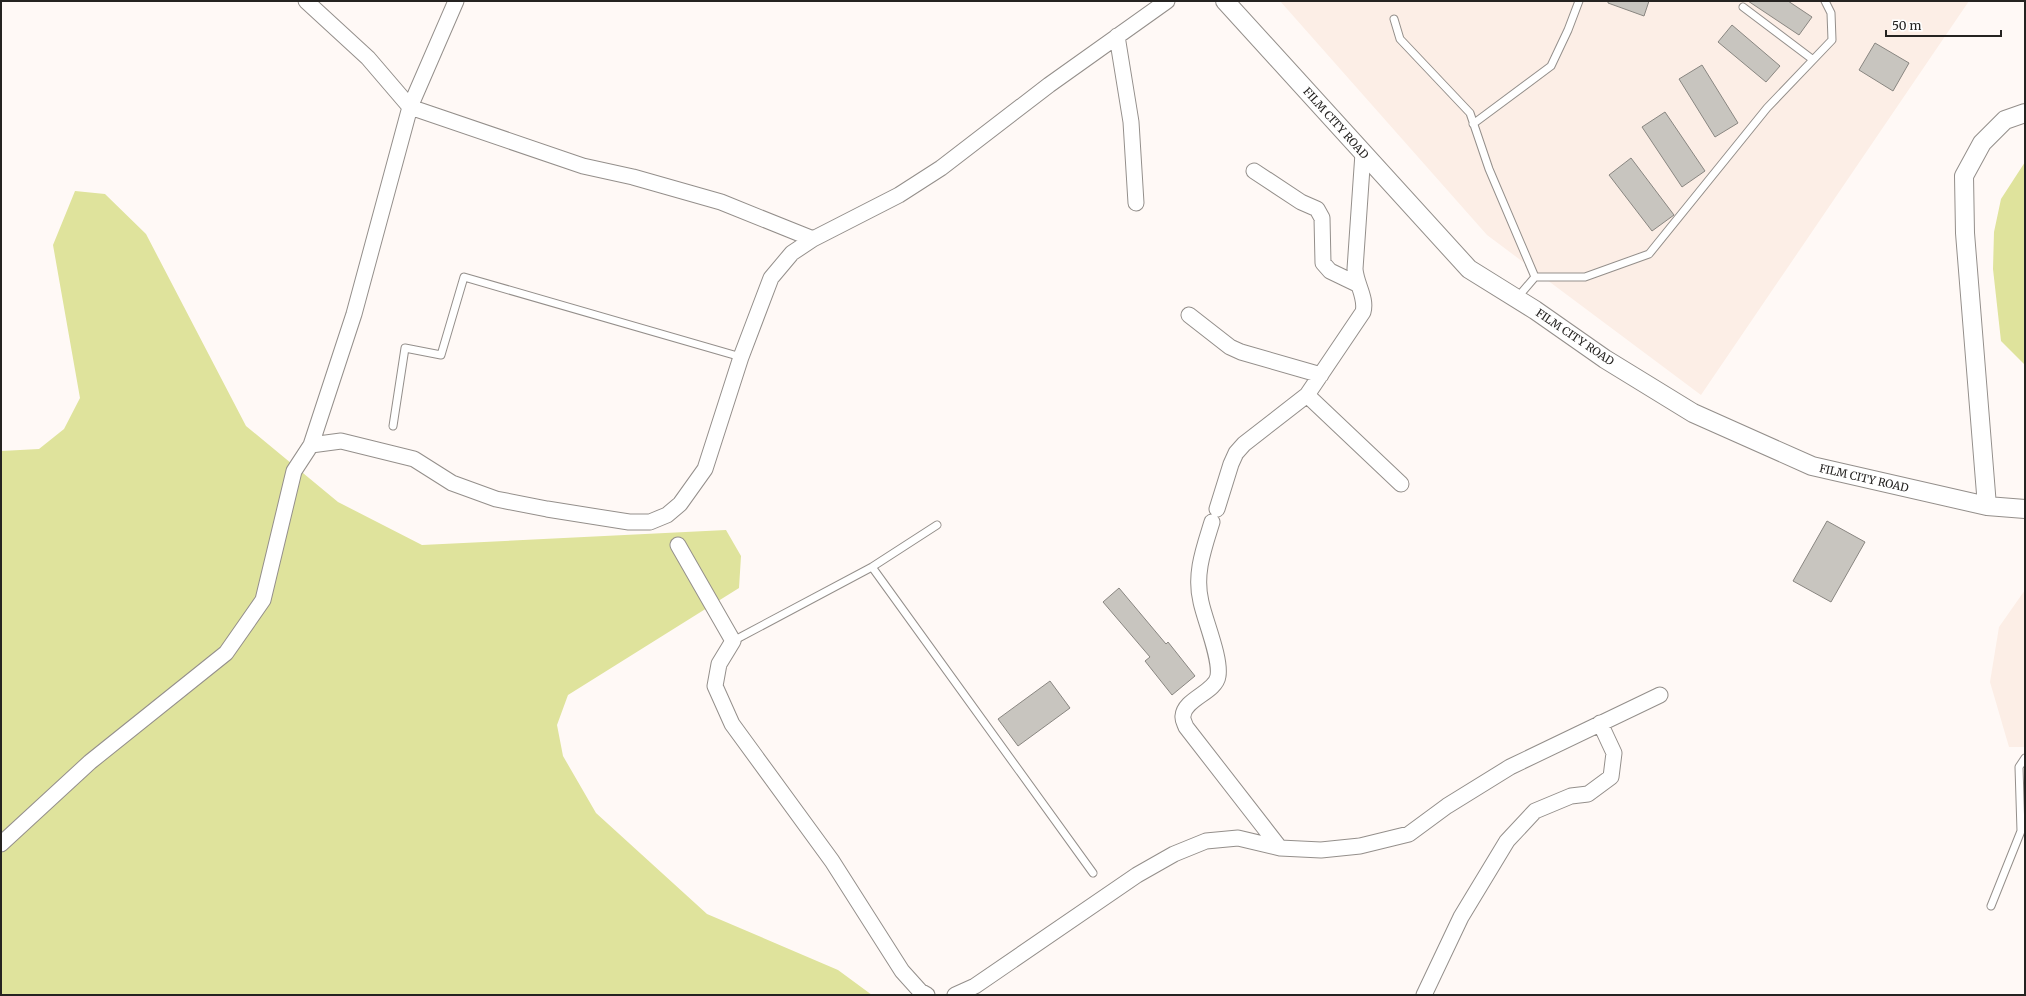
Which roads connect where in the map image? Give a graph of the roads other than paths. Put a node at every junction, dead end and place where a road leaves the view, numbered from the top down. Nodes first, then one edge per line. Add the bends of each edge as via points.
1 (306, 1) edge
2 (456, 1) edge
3 (1167, 1) edge
4 (1225, 1) edge
5 (1579, 1) edge
6 (1825, 1) edge
7 (1743, 6) dead end
8 (1394, 19) dead end
9 (1117, 36) junction
10 (1812, 59) junction
11 (410, 107) junction
12 (2025, 114) edge
13 (1473, 124) junction
14 (1363, 153) junction
15 (1254, 171) dead end
16 (1136, 203) dead end
17 (813, 239) junction
18 (1535, 277) junction
19 (1357, 284) junction
20 (1517, 298) junction
21 (1189, 315) dead end
22 (741, 357) junction
23 (1321, 375) junction
24 (1307, 395) junction
25 (393, 426) dead end
26 (311, 445) junction
27 (1401, 484) dead end
28 (1987, 506) junction
29 (2025, 509) edge
30 (937, 525) dead end
31 (678, 545) dead end
32 (872, 566) junction
33 (733, 641) junction
34 (1660, 695) dead end
35 (1600, 722) junction
36 (2025, 758) edge
37 (1, 844) edge
38 (1280, 848) junction
39 (1093, 873) dead end
40 (1991, 906) dead end
41 (927, 995) edge
42 (955, 995) edge
43 (1424, 995) edge

1 - 11 street via 368,58
2 - 11 street
3 - 9 street
4 - 14 street, FILM CITY ROAD
5 - 13 lane via 1551,66
6 - 10 lane via 1830,13 1832,40
7 - 10 lane
8 - 13 lane via 1400,39 1470,113
9 - 16 street via 1131,122
9 - 17 street via 1049,84 941,168 899,196
10 - 18 lane via 1767,108 1649,254 1585,278
11 - 17 street via 583,166 721,202
11 - 26 street via 354,314
12 - 28 street via 2005,120 1982,143 1964,176 1965,234
13 - 18 lane via 1489,169
14 - 19 street via 1355,269
14 - 20 street, FILM CITY ROAD via 1469,269
15 - 19 street via 1302,202 1318,209 1322,218 1323,263 1330,272
17 - 22 street via 792,253 771,278
18 - 20 lane
19 - 23 street via 1364,301 1363,312
20 - 28 street, FILM CITY ROAD via 1605,359 1694,413 1812,466
21 - 23 street via 1230,347
22 - 25 lane via 464,277 441,355 405,348
22 - 26 street via 705,469 680,504 667,515 650,522 629,522 496,499 452,483 414,459 341,441
23 - 24 street
24 - 27 street
24 - 38 street via 1236,453 1200,561 1200,600 1218,665 1218,677 1213,685 1186,708 1183,716 1186,727
26 - 37 street via 294,471 263,600 226,653 90,762
28 - 29 street, FILM CITY ROAD
30 - 32 lane
31 - 33 street
32 - 33 lane
32 - 39 lane
33 - 41 street via 719,664 715,686 732,724 832,861 902,970 920,991
34 - 35 street
35 - 38 street via 1510,767 1447,806 1409,834 1360,846 1321,850
35 - 43 street via 1614,753 1610,777 1588,794 1571,796 1535,811 1507,841 1460,917
36 - 40 lane via 2019,767 2021,831
38 - 42 street via 1238,838 1206,841 1174,854 1137,875 975,986

